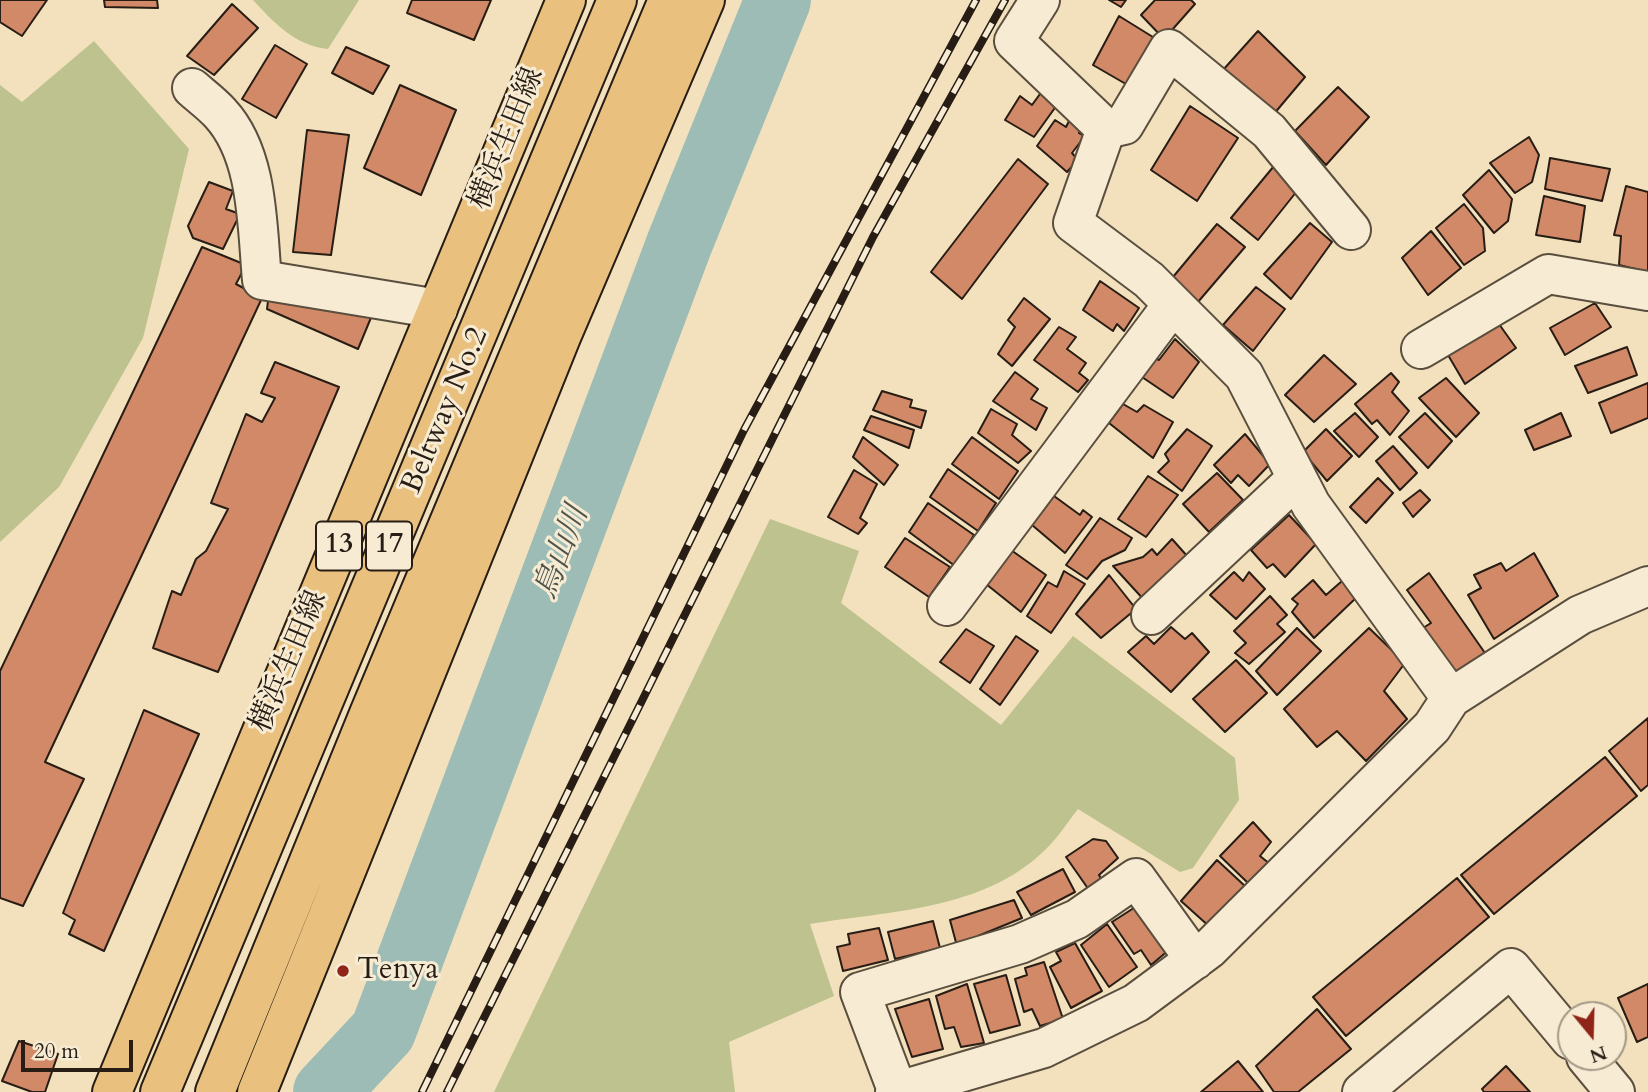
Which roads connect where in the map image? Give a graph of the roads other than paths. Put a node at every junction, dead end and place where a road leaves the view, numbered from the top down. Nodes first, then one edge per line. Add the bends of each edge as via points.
1 (566, 0) edge
2 (617, 0) edge
3 (668, 0) edge
4 (705, 0) edge
5 (1040, 0) edge
6 (192, 88) dead end
7 (1106, 130) junction
8 (1351, 230) dead end
9 (1648, 291) edge
10 (1173, 304) junction
11 (438, 309) junction
12 (1421, 349) dead end
13 (1296, 479) junction
14 (1648, 586) edge
15 (947, 606) dead end
16 (1151, 615) dead end
17 (1451, 698) junction
18 (1195, 960) junction
19 (1557, 1023) edge
20 (1598, 1071) edge
21 (896, 1091) edge
22 (112, 1092) edge
23 (160, 1092) edge
24 (215, 1092) edge
25 (257, 1092) edge
26 (1362, 1092) edge
27 (1615, 1092) edge

1 - 11 main road, 横浜生田線 / 13
2 - 23 main road, Beltway No.2 / 17
3 - 24 main road, Beltway No.2 / 17
4 - 25 main road via 561,337
5 - 7 street via 1014,41
6 - 11 street via 222,114 244,154 262,280
7 - 8 street via 1124,125 1169,49 1269,131
7 - 10 street via 1073,223 1149,280
9 - 12 street via 1548,274
10 - 13 street via 1244,375
10 - 15 street
11 - 22 main road, 横浜生田線 / 13
13 - 16 street
13 - 17 street
14 - 17 street via 1580,615
17 - 18 street via 1432,727
18 - 21 street via 1136,1003 1044,1048
18 - 21 street via 1136,878 1077,919 1020,944 860,992
19 - 26 street via 1511,968
20 - 27 street

